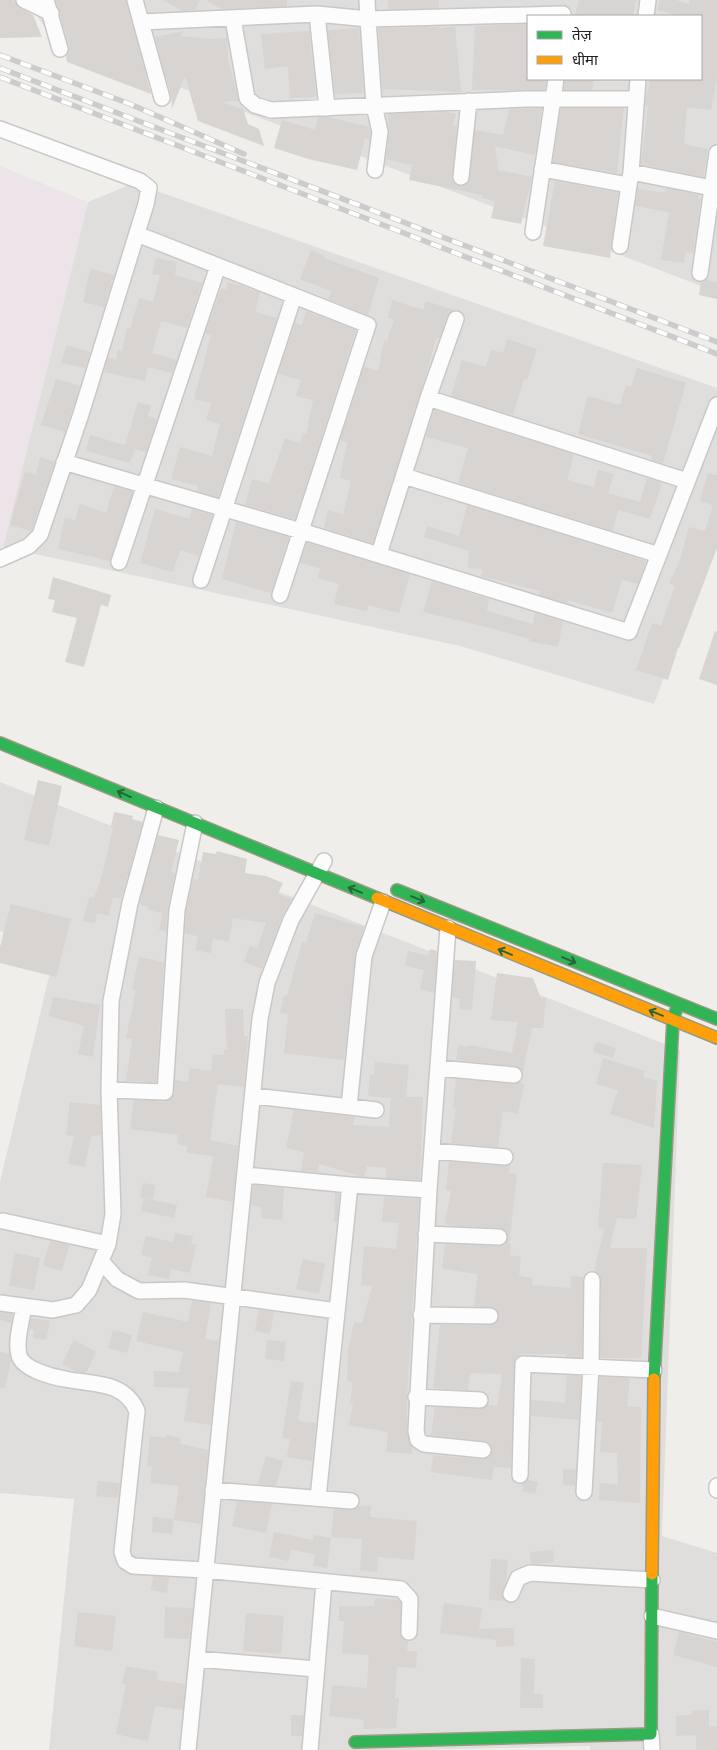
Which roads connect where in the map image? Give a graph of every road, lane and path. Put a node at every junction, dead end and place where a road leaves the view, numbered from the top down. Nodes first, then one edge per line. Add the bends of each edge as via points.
1 (24, 0) edge
2 (134, 0) edge
3 (366, 0) edge
4 (648, 0) edge
5 (49, 6) edge
6 (564, 10) edge
7 (317, 14) junction
8 (646, 15) edge
9 (232, 19) junction
10 (368, 19) junction
11 (141, 22) junction
12 (60, 49) dead end
13 (556, 80) edge
14 (638, 80) edge
15 (162, 98) dead end
16 (553, 99) junction
17 (636, 99) junction
18 (469, 101) junction
19 (374, 105) junction
20 (327, 108) junction
21 (0, 129) edge
22 (717, 153) edge
23 (375, 170) dead end
24 (542, 170) junction
25 (461, 176) dead end
26 (630, 178) junction
27 (712, 188) junction
28 (533, 232) dead end
29 (137, 234) junction
30 (620, 246) dead end
31 (218, 266) junction
32 (700, 272) dead end
33 (294, 296) junction
34 (456, 319) dead end
35 (428, 398) junction
36 (717, 405) edge
37 (64, 462) junction
38 (404, 476) junction
39 (687, 481) junction
40 (145, 486) junction
41 (224, 508) junction
42 (301, 531) junction
43 (379, 554) junction
44 (659, 555) junction
45 (0, 559) edge
46 (119, 562) dead end
47 (201, 580) dead end
48 (280, 595) dead end
49 (0, 743) edge
50 (156, 808) junction
51 (195, 823) junction
52 (323, 865) junction
53 (388, 887) dead end
54 (383, 902) junction
55 (448, 928) junction
56 (678, 1004) junction
57 (717, 1019) edge
58 (673, 1020) junction
59 (717, 1038) edge
60 (438, 1068) junction
61 (514, 1074) dead end
62 (109, 1090) junction
63 (254, 1096) junction
64 (349, 1107) junction
65 (376, 1110) dead end
66 (432, 1151) junction
67 (504, 1156) dead end
68 (246, 1175) junction
69 (350, 1185) junction
70 (429, 1190) junction
71 (3, 1220) dead end
72 (426, 1234) junction
73 (499, 1237) dead end
74 (108, 1244) junction
75 (101, 1261) junction
76 (592, 1280) dead end
77 (233, 1298) junction
78 (0, 1303) edge
79 (24, 1306) junction
80 (337, 1312) junction
81 (421, 1315) junction
82 (490, 1316) dead end
83 (591, 1367) junction
84 (654, 1370) junction
85 (416, 1397) junction
86 (480, 1400) dead end
87 (483, 1450) dead end
88 (520, 1475) dead end
89 (717, 1486) edge
90 (213, 1490) junction
91 (717, 1490) edge
92 (584, 1492) dead end
93 (318, 1498) junction
94 (351, 1501) dead end
95 (204, 1570) junction
96 (652, 1580) junction
97 (324, 1582) junction
98 (510, 1594) dead end
99 (652, 1616) junction
100 (717, 1631) edge
101 (409, 1632) dead end
102 (198, 1659) junction
103 (316, 1669) junction
104 (651, 1734) junction
105 (355, 1742) dead end
106 (188, 1750) edge
107 (310, 1750) edge
108 (652, 1750) edge

1 - 5 street
2 - 11 street
3 - 10 street
4 - 8 street
5 - 12 street
6 - 10 street
7 - 9 street
7 - 10 street
7 - 20 street
9 - 11 street
9 - 20 street via 247,98 271,110
10 - 19 street
11 - 15 street
13 - 16 street
14 - 17 street
16 - 17 street
16 - 18 street
16 - 24 street
17 - 26 street
18 - 19 street
18 - 25 street
19 - 20 street
19 - 23 street via 380,132
21 - 29 street via 147,185 146,204
22 - 27 street
24 - 26 street
24 - 28 street
26 - 27 street
26 - 30 street
27 - 32 street
29 - 31 street
29 - 37 street
31 - 33 street
31 - 40 street
33 - 41 street
33 - 42 street via 368,325
34 - 35 street
35 - 38 street
35 - 39 street
36 - 39 street
37 - 40 street
37 - 45 street via 40,534 29,546
38 - 43 street
38 - 44 street
39 - 44 street
40 - 41 street
40 - 46 street
41 - 42 street
41 - 47 street
42 - 43 street
42 - 48 street
43 - 44 street via 629,632
50 -> 49 street
50 - 51 street
50 - 62 street via 130,903 111,1001
51 - 52 street
51 - 62 street via 177,910 165,1092
54 -> 52 street
52 - 63 street via 291,920 267,983 260,1019
53 -> 56 street
54 - 55 street
54 - 64 street via 364,956
58 -> 55 street
55 - 60 street
56 - 57 street
56 - 58 street
58 - 59 street
58 - 84 street
60 - 61 street
60 - 66 street
62 - 74 street via 113,1214
63 - 64 street
63 - 68 street
64 - 65 street
66 - 67 street
66 - 70 street
68 - 69 street
68 - 77 street
69 - 70 street
69 - 80 street
70 - 72 street
71 - 74 street
72 - 73 street
72 - 81 street
74 - 75 street
75 - 77 street via 117,1279 138,1291 184,1290
75 - 79 street via 89,1290 76,1305 54,1310
76 - 83 street
77 - 80 street
77 - 90 street
78 - 79 street
79 - 95 street via 18,1355 22,1362 63,1379 100,1383 133,1400 137,1411 122,1552 125,1562 133,1566
80 - 93 street
81 - 82 street
81 - 85 street
83 - 84 street
83 - 88 street via 523,1364
83 - 92 street
84 - 96 street
85 - 86 street
85 - 87 street via 418,1440 424,1444
89 - 91 street
90 - 93 street
90 - 95 street
93 - 94 street
95 - 97 street
95 - 102 street
96 - 98 street via 530,1573 518,1578
96 - 99 street
97 - 101 street via 401,1589 410,1599
97 - 103 street
99 - 100 street
99 - 104 street
102 - 103 street
102 - 106 street
103 - 107 street
104 - 105 street
104 - 108 street

